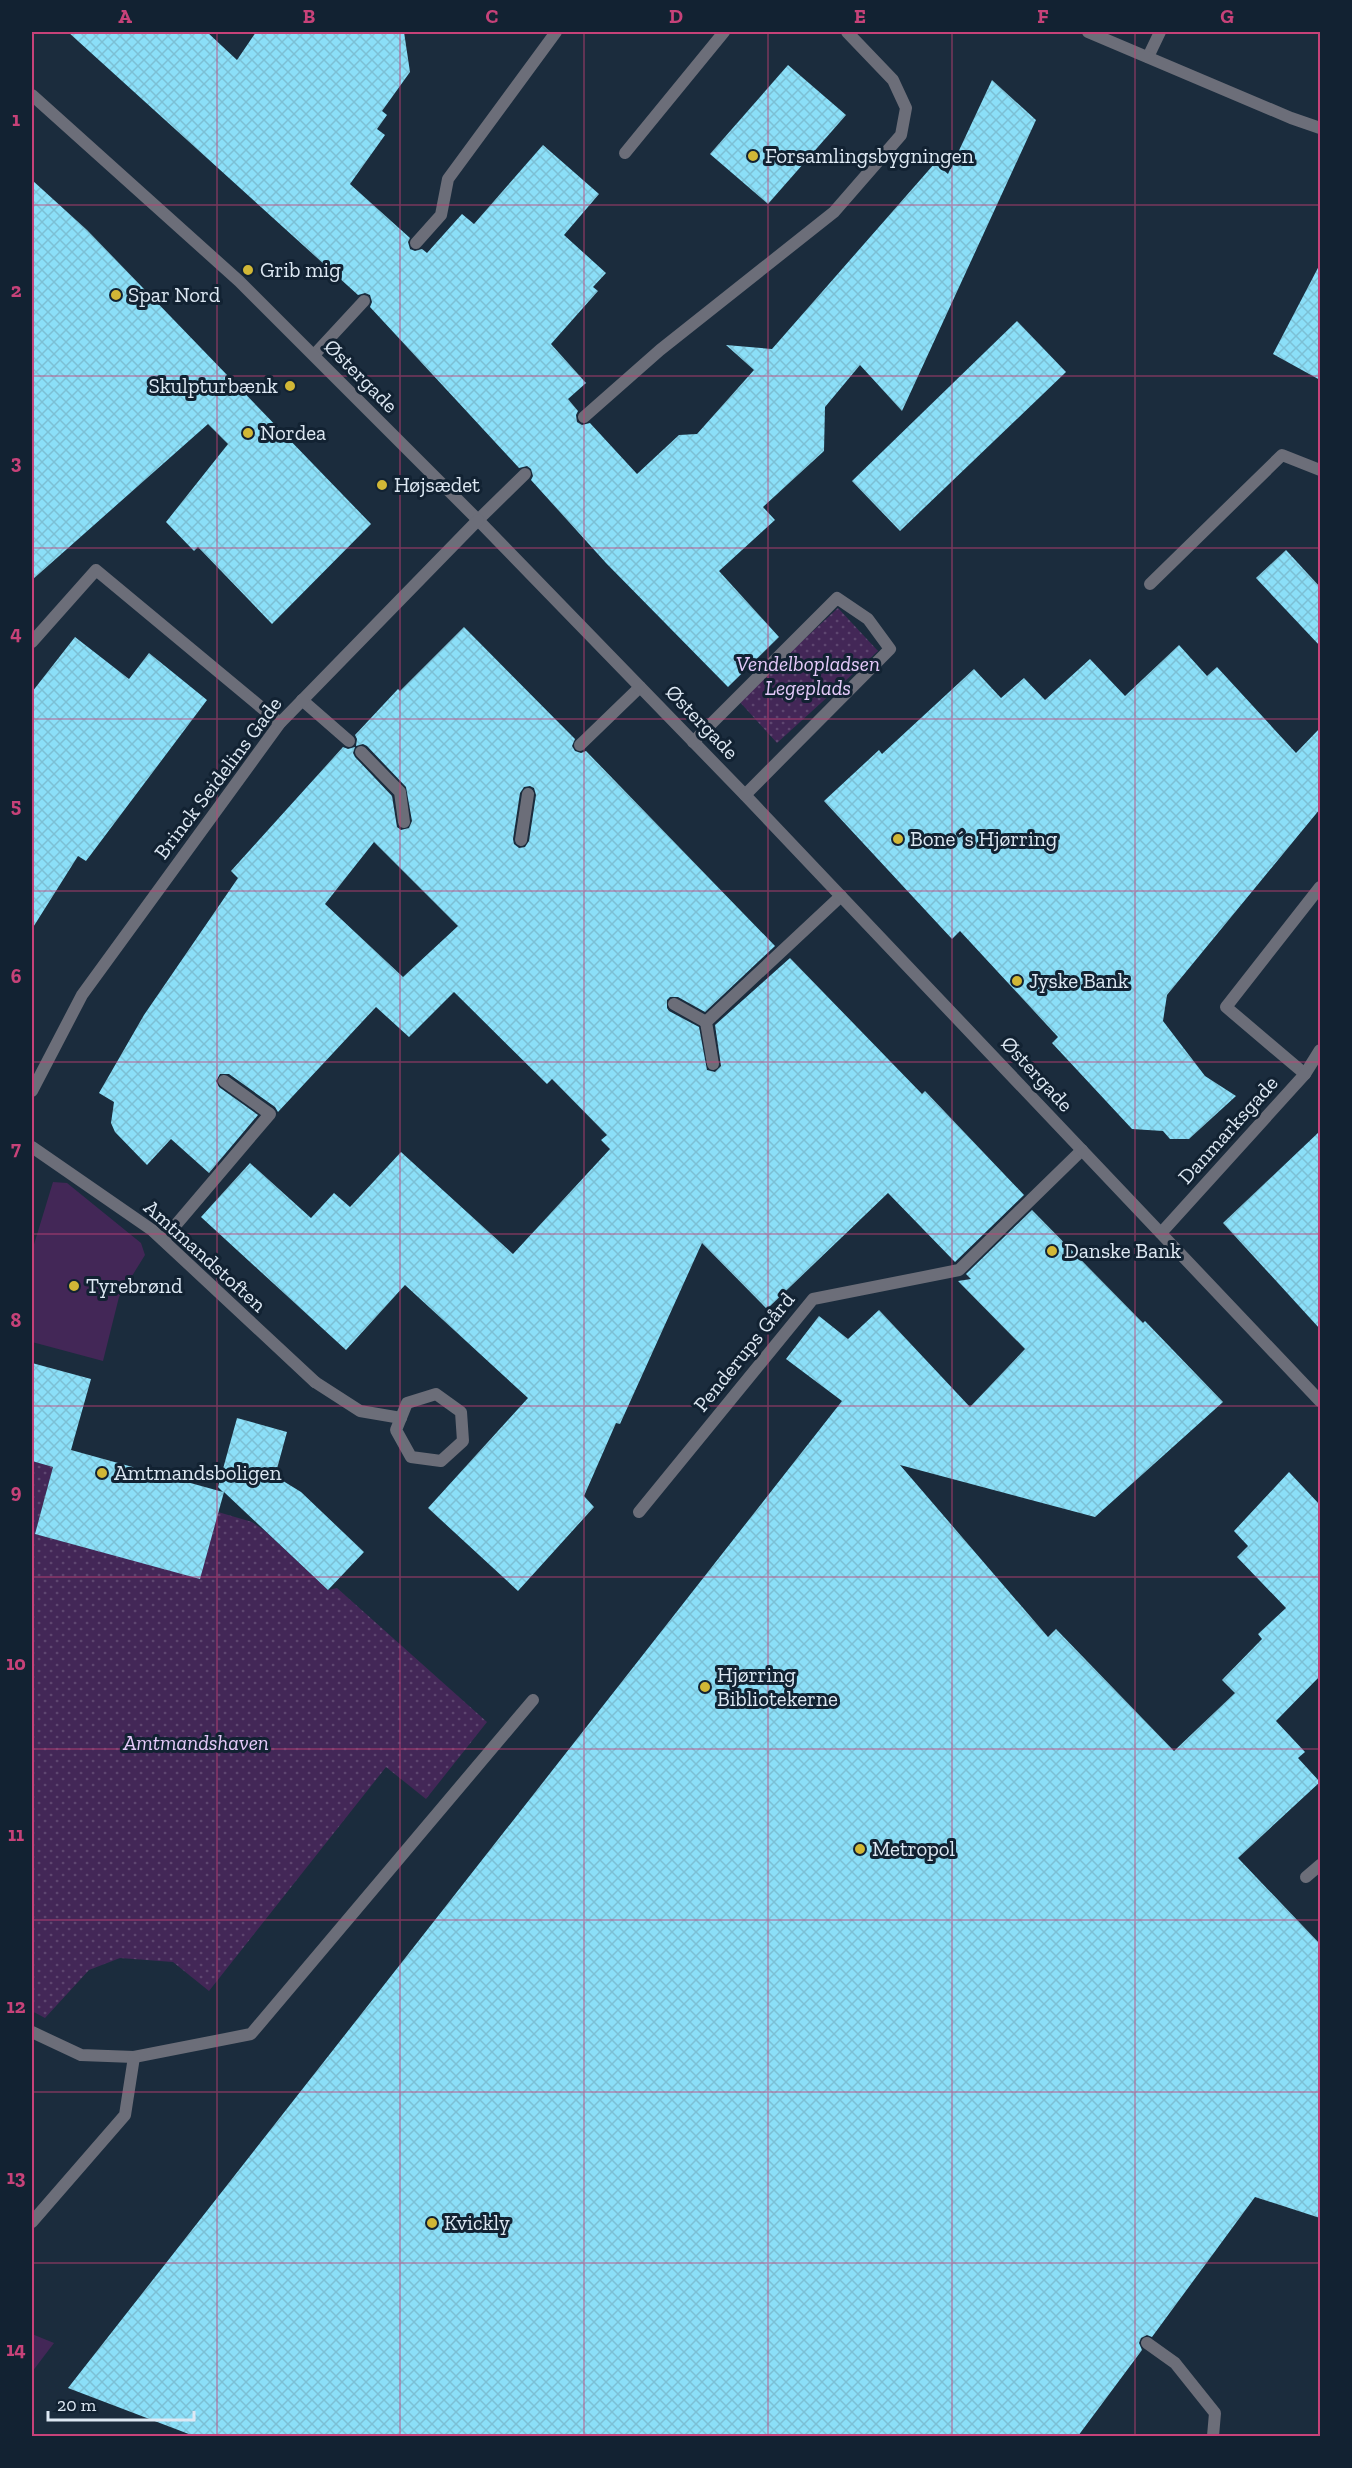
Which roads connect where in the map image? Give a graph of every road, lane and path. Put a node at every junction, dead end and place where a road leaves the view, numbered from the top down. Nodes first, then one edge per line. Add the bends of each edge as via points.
1 (556, 32) edge
2 (724, 32) edge
3 (847, 32) edge
4 (1088, 32) edge
5 (1160, 32) edge
6 (1148, 57) junction
7 (32, 95) edge
8 (1320, 128) edge
9 (625, 153) dead end
10 (416, 243) dead end
11 (364, 301) dead end
12 (314, 355) junction
13 (584, 417) dead end
14 (1320, 470) edge
15 (525, 474) dead end
16 (478, 520) junction
17 (1150, 584) dead end
18 (32, 642) edge
19 (640, 687) junction
20 (302, 700) junction
21 (280, 723) junction
22 (349, 741) dead end
23 (693, 742) junction
24 (580, 745) dead end
25 (361, 752) dead end
26 (528, 794) dead end
27 (746, 795) junction
28 (404, 822) dead end
29 (521, 840) dead end
30 (1320, 886) edge
31 (841, 896) junction
32 (674, 1004) dead end
33 (706, 1022) junction
34 (1320, 1050) edge
35 (713, 1064) dead end
36 (1305, 1074) junction
37 (224, 1081) dead end
38 (32, 1091) edge
39 (32, 1147) edge
40 (1082, 1150) junction
41 (1161, 1233) junction
42 (163, 1240) junction
43 (1320, 1401) edge
44 (401, 1418) junction
45 (639, 1512) dead end
46 (533, 1700) dead end
47 (1320, 1865) edge
48 (1306, 1877) dead end
49 (32, 2032) edge
50 (135, 2057) junction
51 (32, 2222) edge
52 (1147, 2343) dead end
53 (1213, 2436) edge

1 - 10 street via 448,179 441,215
2 - 9 street
3 - 13 street via 893,80 906,108 901,135 834,213 660,350
4 - 6 street
5 - 6 street
6 - 8 street
7 - 12 street, Østergade via 239,281
11 - 12 street
12 - 16 street, Østergade
14 - 17 street via 1282,455
15 - 16 street, Brinck Seidelins Gade
16 - 19 street, Østergade
16 - 20 street, Brinck Seidelins Gade
18 - 21 street via 96,570
19 - 23 street, Østergade
19 - 24 street
20 - 21 street, Brinck Seidelins Gade
20 - 22 street
21 - 38 street, Brinck Seidelins Gade via 82,995
23 - 27 street, Østergade
23 - 27 street via 837,598 868,619 890,649
25 - 28 street via 400,792
26 - 29 street
27 - 31 street, Østergade
30 - 36 street via 1226,1007
31 - 33 street
31 - 40 street, Østergade
32 - 33 street
33 - 35 street
34 - 36 street, Danmarksgade
36 - 41 street, Danmarksgade
37 - 42 street via 270,1114
39 - 42 street, Amtmandstoften
40 - 41 street, Østergade
40 - 45 street, Penderups Gård via 959,1270 813,1299
41 - 43 street, Østergade
42 - 44 street, Amtmandstoften via 315,1382 360,1411
44 - 44 street via 396,1430 411,1456 441,1461 463,1441 461,1412 436,1394 408,1403
46 - 50 street via 251,2034
47 - 48 street
49 - 50 street via 81,2055
50 - 51 street via 126,2115
52 - 53 street via 1175,2363 1215,2413

